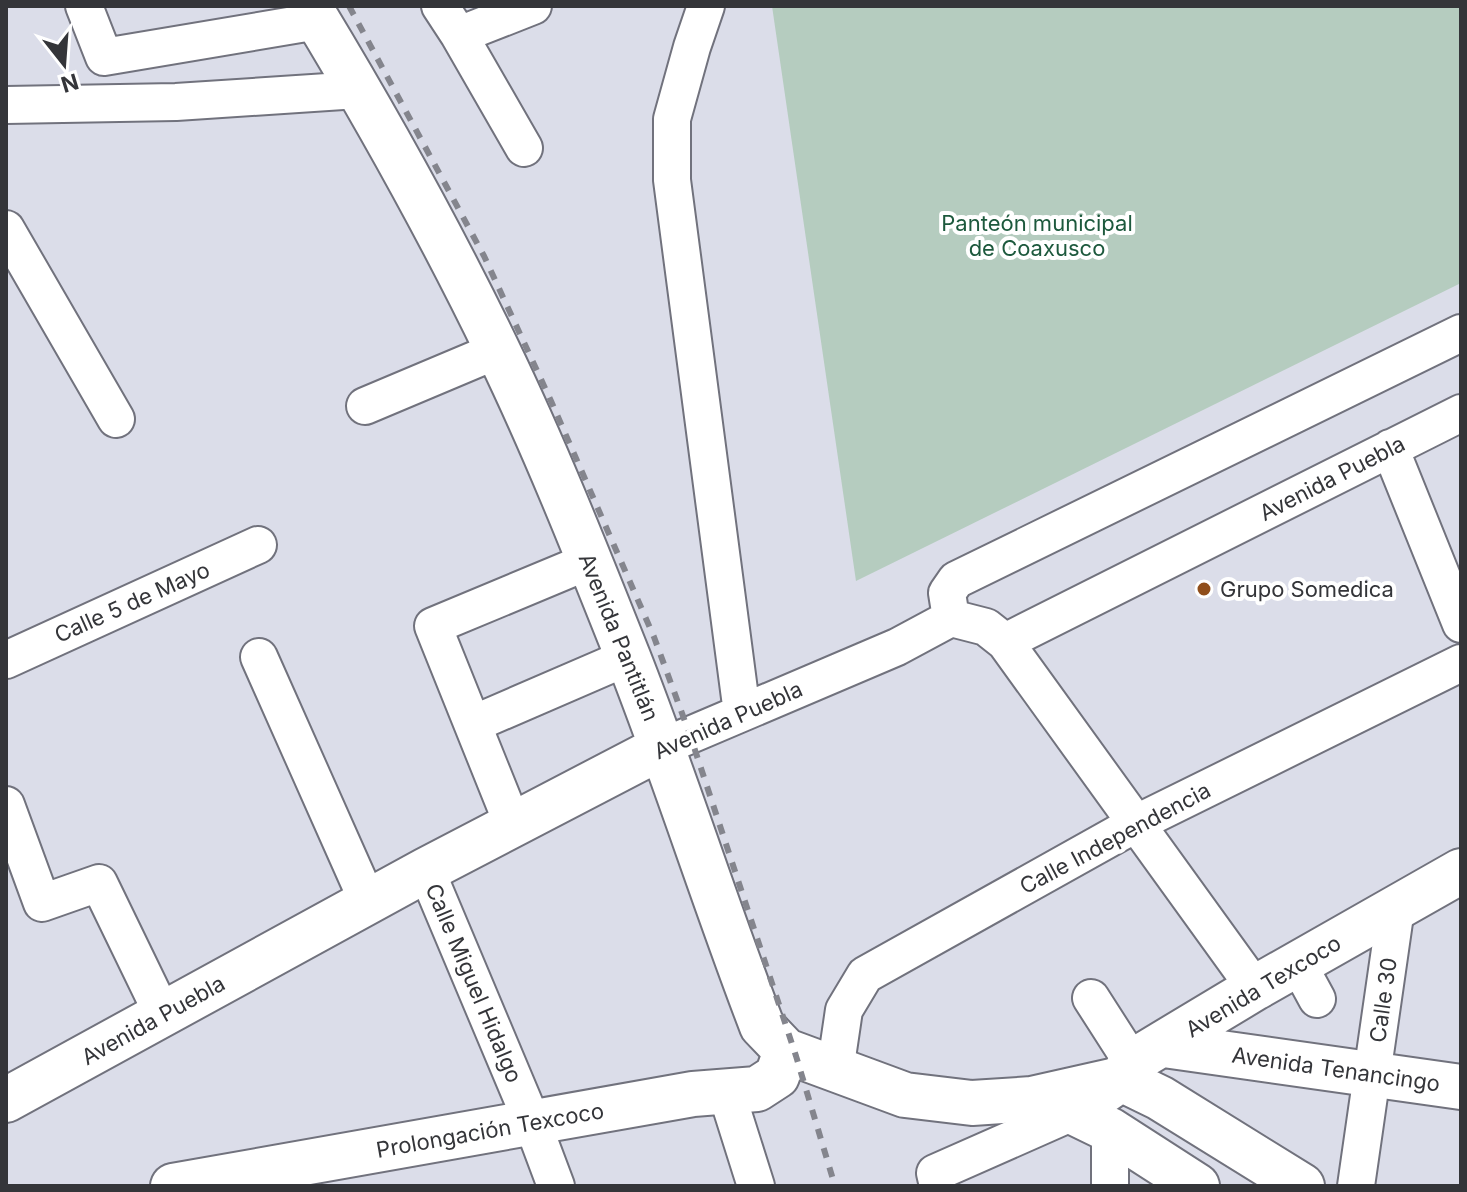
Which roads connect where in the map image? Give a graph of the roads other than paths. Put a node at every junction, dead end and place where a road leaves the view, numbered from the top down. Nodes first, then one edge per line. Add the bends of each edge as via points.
1 (84, 6) edge
2 (706, 6) edge
3 (530, 7) edge
4 (313, 13) edge
5 (449, 20) edge
6 (358, 90) junction
7 (6, 105) edge
8 (524, 148) dead end
9 (6, 229) edge
10 (1461, 333) edge
11 (498, 350) junction
12 (365, 406) dead end
13 (1461, 413) edge
14 (116, 419) dead end
15 (1390, 448) junction
16 (258, 545) dead end
17 (589, 561) junction
18 (951, 618) junction
19 (1461, 624) edge
20 (1005, 642) junction
21 (259, 657) dead end
22 (628, 657) junction
23 (6, 660) edge
24 (1461, 663) edge
25 (742, 713) junction
26 (473, 724) junction
27 (662, 747) junction
28 (6, 805) edge
29 (1137, 823) junction
30 (513, 825) junction
31 (426, 870) junction
32 (1461, 871) edge
33 (368, 902) junction
34 (1396, 908) junction
35 (1255, 988) junction
36 (1091, 998) dead end
37 (163, 1015) junction
38 (786, 1051) junction
39 (1139, 1062) junction
40 (835, 1071) junction
41 (1373, 1075) junction
42 (1461, 1087) edge
43 (726, 1091) junction
44 (1032, 1099) junction
45 (6, 1100) edge
46 (1092, 1121) junction
47 (532, 1122) junction
48 (936, 1179) edge
49 (173, 1186) edge
50 (556, 1186) edge
51 (756, 1186) edge
52 (1110, 1186) edge
53 (1197, 1186) edge
54 (1302, 1186) edge
55 (1356, 1186) edge

1 - 4 street via 104,57
2 - 25 street via 672,119 672,180
3 - 5 street
4 - 6 main road, Avenida Pantitlán
5 - 8 street
6 - 7 street via 176,102
6 - 11 main road, Avenida Pantitlán
9 - 14 street
10 - 18 street via 956,580 947,593
11 - 12 street
11 - 17 main road, Avenida Pantitlán
13 - 15 street, Avenida Puebla
15 - 19 street
15 - 20 street, Avenida Puebla
16 - 23 street, Calle 5 de Mayo
17 - 22 main road, Avenida Pantitlán
17 - 26 street via 433,626
18 - 20 street via 986,627
18 - 25 street, Avenida Puebla via 897,647
20 - 29 street
21 - 33 street
22 - 26 street
22 - 27 main road, Avenida Pantitlán
24 - 29 street, Calle Independencia
25 - 27 street, Avenida Puebla
26 - 30 street
27 - 30 main road, Avenida Puebla
27 - 38 main road, Avenida Pantitlán via 762,1026
28 - 37 street via 42,903 99,883
29 - 35 street
29 - 40 street, Calle Independencia via 865,975 844,1010
30 - 31 main road, Avenida Puebla
31 - 33 main road, Avenida Puebla
31 - 47 street, Calle Miguel Hidalgo
32 - 34 main road, Avenida Texcoco
33 - 37 main road, Avenida Puebla
34 - 35 main road, Avenida Texcoco via 1308,982
34 - 41 street, Calle 30
35 - 39 main road, Avenida Texcoco
36 - 39 street
37 - 45 main road, Avenida Puebla
38 - 40 main road, Avenida Pantitlán
38 - 43 main road, Prolongación Texcoco via 777,1076 757,1089
39 - 41 main road, Avenida Tenancingo
39 - 44 main road, Avenida Pantitlán
39 - 46 main road, Avenida Texcoco
39 - 54 main road via 1160,1098
40 - 44 main road, Avenida Pantitlán via 905,1095 972,1103
41 - 42 main road, Avenida Tenancingo
41 - 55 street, Calle 30
43 - 47 main road, Prolongación Texcoco
43 - 51 street
44 - 46 main road, Avenida Pantitlán
46 - 48 street
46 - 52 street
46 - 53 main road, Avenida Pantitlán
47 - 49 main road, Prolongación Texcoco
47 - 50 street, Calle Miguel Hidalgo

